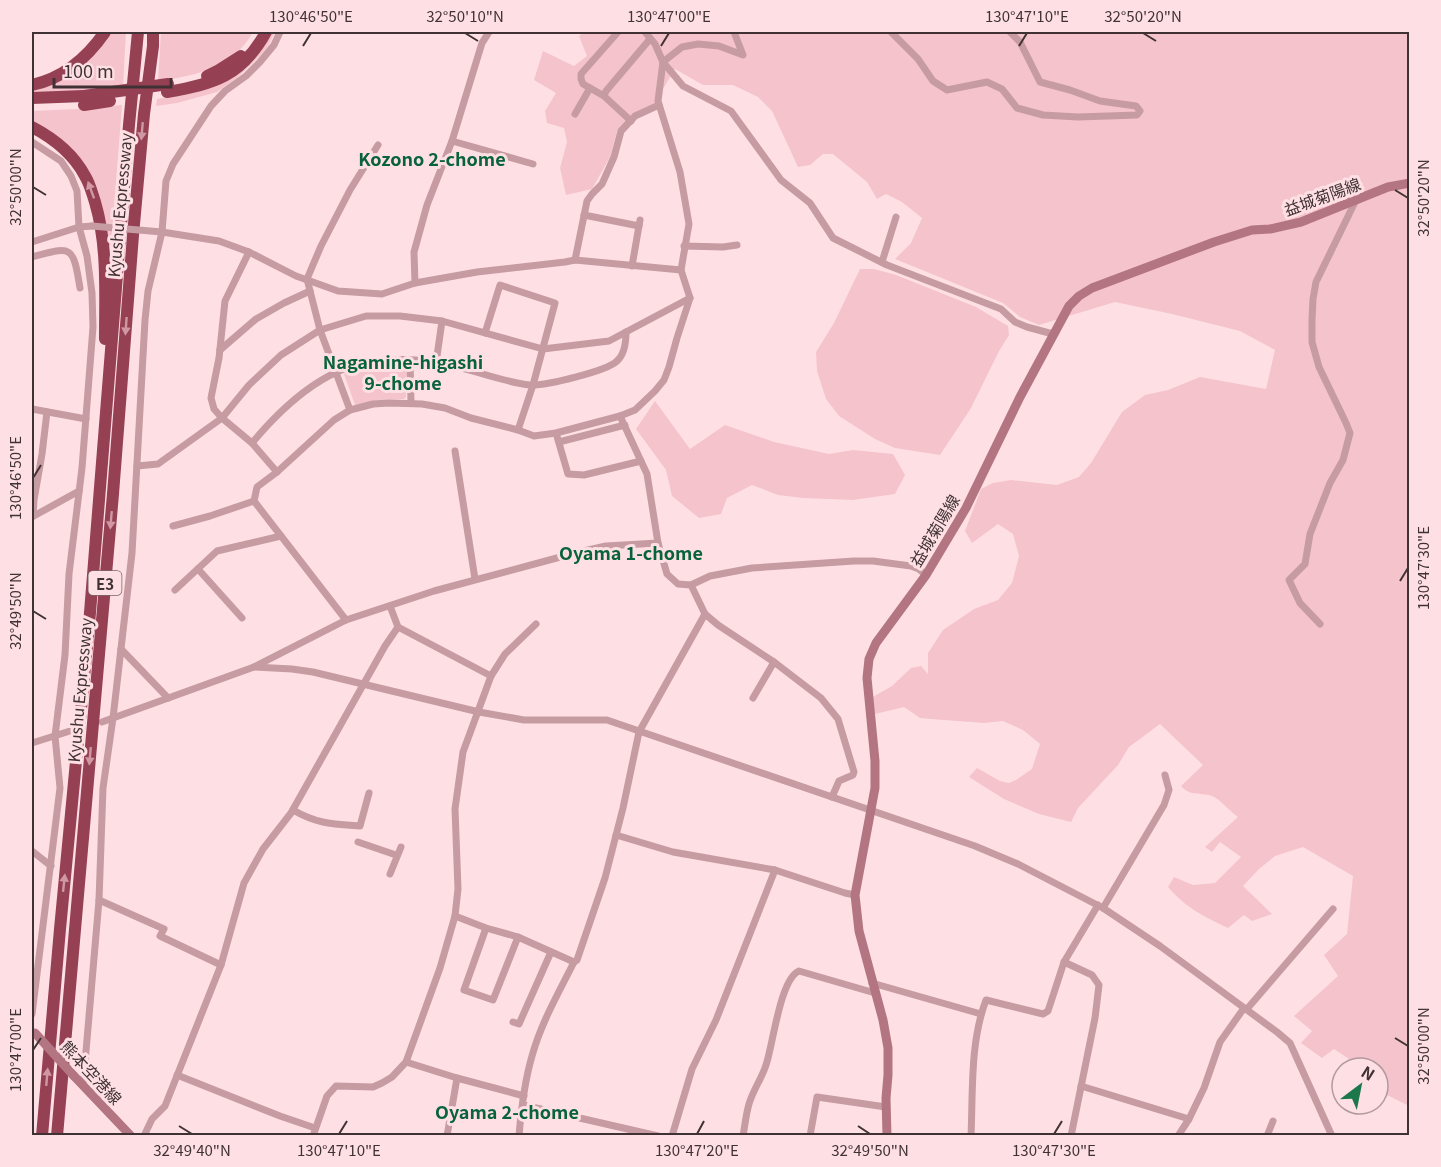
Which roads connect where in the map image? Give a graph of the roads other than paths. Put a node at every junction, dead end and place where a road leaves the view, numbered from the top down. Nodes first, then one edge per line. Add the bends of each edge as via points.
1 (105, 32) edge
2 (138, 32) edge
3 (154, 32) edge
4 (257, 32) edge
5 (266, 32) edge
6 (280, 32) edge
7 (489, 32) edge
8 (618, 32) edge
9 (645, 32) edge
10 (734, 32) edge
11 (891, 32) edge
12 (1010, 32) edge
13 (650, 39) junction
14 (663, 62) junction
15 (32, 85) edge
16 (167, 88) junction
17 (590, 88) junction
18 (604, 96) junction
19 (32, 98) edge
20 (84, 100) junction
21 (659, 105) junction
22 (32, 106) edge
23 (575, 114) dead end
24 (631, 120) junction
25 (32, 128) edge
26 (452, 141) junction
27 (32, 142) edge
28 (378, 145) dead end
29 (533, 164) dead end
30 (1410, 183) edge
31 (1356, 200) junction
32 (584, 215) junction
33 (896, 217) dead end
34 (79, 227) junction
35 (162, 232) junction
36 (32, 242) edge
37 (737, 244) dead end
38 (684, 246) junction
39 (249, 252) junction
40 (32, 257) edge
41 (576, 260) junction
42 (882, 262) junction
43 (632, 266) junction
44 (681, 270) junction
45 (307, 279) junction
46 (416, 284) junction
47 (80, 288) dead end
48 (310, 291) junction
49 (690, 298) junction
50 (442, 321) junction
51 (320, 330) junction
52 (626, 332) junction
53 (485, 333) junction
54 (1053, 333) junction
55 (220, 350) junction
56 (543, 350) junction
57 (410, 360) junction
58 (436, 363) junction
59 (336, 373) junction
60 (533, 385) junction
61 (411, 404) junction
62 (32, 409) edge
63 (350, 410) junction
64 (47, 412) junction
65 (620, 416) junction
66 (222, 418) junction
67 (86, 419) junction
68 (625, 426) junction
69 (518, 430) junction
70 (556, 433) junction
71 (252, 442) junction
72 (559, 442) junction
73 (455, 451) dead end
74 (103, 457) junction
75 (641, 462) junction
76 (137, 466) junction
77 (277, 472) junction
78 (79, 491) junction
79 (33, 500) edge
80 (254, 501) junction
81 (32, 517) edge
82 (173, 526) dead end
83 (281, 536) junction
84 (658, 543) junction
85 (198, 569) junction
86 (926, 575) junction
87 (475, 579) junction
88 (691, 585) junction
89 (175, 590) dead end
90 (390, 606) junction
91 (705, 614) junction
92 (242, 618) dead end
93 (346, 620) junction
94 (536, 624) dead end
95 (1320, 624) dead end
96 (398, 627) junction
97 (121, 649) junction
98 (774, 663) junction
99 (254, 667) junction
100 (491, 676) junction
101 (364, 684) junction
102 (168, 698) junction
103 (753, 698) dead end
104 (479, 712) junction
105 (113, 718) junction
106 (102, 722) dead end
107 (70, 732) dead end
108 (639, 732) junction
109 (55, 736) junction
110 (32, 743) edge
111 (1165, 775) dead end
112 (369, 793) dead end
113 (832, 797) junction
114 (293, 810) junction
115 (870, 810) junction
116 (616, 836) junction
117 (358, 842) dead end
118 (400, 847) dead end
119 (32, 852) edge
120 (396, 855) junction
121 (51, 866) junction
122 (775, 870) junction
123 (390, 874) dead end
124 (855, 895) junction
125 (99, 900) junction
126 (1100, 906) junction
127 (1333, 909) dead end
128 (455, 916) junction
129 (486, 928) junction
130 (518, 937) junction
131 (551, 952) junction
132 (574, 962) junction
133 (1064, 962) junction
134 (220, 965) junction
135 (874, 988) junction
136 (1246, 1008) junction
137 (32, 1014) edge
138 (981, 1014) junction
139 (519, 1024) dead end
140 (33, 1031) edge
141 (406, 1062) junction
142 (177, 1075) junction
143 (457, 1078) junction
144 (83, 1086) junction
145 (1081, 1086) junction
146 (524, 1096) junction
147 (523, 1105) junction
148 (886, 1107) junction
149 (1189, 1119) junction
150 (1273, 1120) dead end
151 (314, 1132) edge
152 (42, 1136) edge
153 (57, 1136) edge
154 (131, 1136) edge
155 (144, 1136) edge
156 (447, 1136) edge
157 (519, 1136) edge
158 (658, 1136) edge
159 (672, 1136) edge
160 (743, 1136) edge
161 (810, 1136) edge
162 (887, 1136) edge
163 (971, 1136) edge
164 (1071, 1136) edge
165 (1178, 1136) edge
166 (1266, 1136) edge
167 (1332, 1136) edge

1 - 15 highway via 73,67
2 - 74 highway, Kyushu Expressway / E3
3 -> 153 highway, Kyushu Expressway / E3 via 136,202
4 - 16 highway via 236,60 206,77
5 - 16 highway via 244,63 228,75 189,88
6 - 35 street via 261,62 211,106 173,164 166,181
7 - 26 street via 482,43
8 - 17 street via 581,74
9 - 13 street
10 - 14 street via 743,55 719,46 698,44 682,47
11 - 12 street via 933,81 947,90 987,82 1002,89 1017,108 1043,115 1102,117 1137,115 1140,111 1136,106 1100,101 1040,82 1020,42
13 - 14 street
13 - 18 street
14 - 21 street
14 - 42 street via 683,86 731,111 781,180 810,204 833,238
16 - 20 highway, bridge
17 - 18 street
17 - 23 street
18 - 24 street
19 - 20 highway
20 - 22 highway
21 - 24 street
21 - 38 street via 680,172 689,224
24 - 32 street via 621,131 614,157 602,184 587,201
74 -> 25 highway via 105,254 100,218 86,176 56,142
26 - 29 street
26 - 46 street via 414,252
27 - 34 street via 61,161 71,176 77,190
28 - 45 street via 345,199
30 - 31 main road, 益城菊陽線
31 - 54 main road, 益城菊陽線 via 1301,222 1252,230 1214,242 1092,288 1069,306
31 - 95 street via 1316,282 1313,299 1312,342 1316,358 1350,434 1343,460 1310,534 1305,564 1289,580 1299,603
32 - 41 street
32 - 43 street via 640,223
33 - 42 street
34 - 35 street, bridge
34 - 36 street
34 - 67 street via 87,256 93,327
35 - 39 street via 219,241
35 - 76 street via 148,291
37 - 38 street
38 - 44 street
39 - 45 street
39 - 55 street via 225,301
40 - 47 street via 66,250 75,261
41 - 43 street
41 - 46 street
42 - 54 street via 1001,309 1027,327
43 - 44 street
44 - 49 street
45 - 46 street via 338,291 382,294
45 - 48 street
48 - 51 street
48 - 55 street via 256,319
49 - 52 street
49 - 65 street via 664,381 635,410
50 - 51 street via 366,316
50 - 53 street
50 - 58 street
51 - 59 street
51 - 66 street via 281,355
52 - 56 street via 609,341
52 - 60 street via 622,356 616,363 590,373
53 - 56 street
53 - 56 street via 500,285 555,303
54 - 86 main road, 益城菊陽線 via 966,508
55 - 66 street via 211,399
56 - 60 street
57 - 58 street
57 - 59 street via 373,361
57 - 61 street
58 - 60 street
59 - 63 street
59 - 71 street via 298,396
60 - 69 street
61 - 63 street via 373,404
61 - 69 street via 445,408
62 - 64 street
63 - 77 street
64 - 67 street
64 - 79 street
65 - 68 street
65 - 70 street
66 - 71 street
66 - 76 street via 158,464
67 - 78 street
68 - 72 street
68 - 75 street
69 - 70 street via 534,436
70 - 72 street
71 - 77 street
72 - 75 street via 568,474 584,476
73 - 87 street
152 -> 74 highway, Kyushu Expressway / E3
75 - 84 street via 647,474
76 - 97 street
77 - 80 street via 256,487
78 - 81 street
78 - 109 street
79 - 81 street
80 - 82 street
80 - 83 street
83 - 85 street via 217,551
83 - 93 street
84 - 87 street via 606,546
84 - 88 street via 667,574 678,584
85 - 89 street
85 - 92 street
86 - 88 street via 911,566 854,561 752,568 710,576
86 - 115 main road, 益城菊陽線 via 876,643 869,659 867,678 875,760
87 - 90 street
88 - 91 street
90 - 93 street
90 - 96 street
91 - 98 street
91 - 108 street
93 - 99 street
94 - 100 street via 505,654
96 - 100 street
96 - 101 street
97 - 102 street
97 - 105 street
98 - 103 street
98 - 113 street via 821,698 837,719 854,772 839,781
99 - 101 street via 292,669
99 - 102 street
100 - 104 street
101 - 104 street
101 - 114 street
102 - 105 street
104 - 108 street via 524,720 607,720
104 - 128 street via 463,752 455,809
105 - 106 street
105 - 125 street via 103,788
107 - 109 street
108 - 113 street
108 - 116 street
109 - 110 street
109 - 121 street via 60,788
111 - 126 street via 1169,790 1164,805
112 - 114 street via 360,826 327,824
113 - 115 street
114 - 134 street via 263,849 244,883
115 - 124 main road, 益城菊陽線
115 - 126 street via 1018,864
116 - 122 street via 673,852
116 - 132 street
117 - 120 street
118 - 120 street
119 - 121 street
120 - 123 street
121 - 137 street
122 - 124 street
122 - 159 street via 716,1020 692,1069
124 - 135 main road, 益城菊陽線 via 859,931
125 - 134 street via 164,930 160,936
125 - 144 street
126 - 133 street
126 - 136 street
127 - 136 street
128 - 129 street
128 - 141 street
129 - 130 street
129 - 130 street via 464,990 493,1000
130 - 131 street
131 - 132 street
131 - 139 street
132 - 146 street via 550,1008 532,1056
133 - 138 street via 1048,1011 1043,1014 986,1000
133 - 145 street via 1092,975 1099,985
134 - 142 street
135 - 138 street
135 - 148 main road, 益城菊陽線 via 888,1048
135 - 160 street via 794,973 782,999 766,1065 749,1103
136 - 149 street via 1220,1042
136 - 167 street via 1290,1043
138 - 163 street via 974,1058
140 - 144 main road, 熊本空港線, bridge
141 - 143 street
141 - 151 street via 392,1077 373,1087 336,1086 327,1096
142 - 151 street
142 - 155 street via 165,1106 152,1119
143 - 146 street
143 - 156 street
144 - 154 main road, 熊本空港線
145 - 149 street
145 - 164 street
146 - 147 street
147 - 157 street
147 - 158 street
148 - 161 street via 817,1097
148 - 162 main road, 益城菊陽線
149 - 165 street
150 - 166 street

